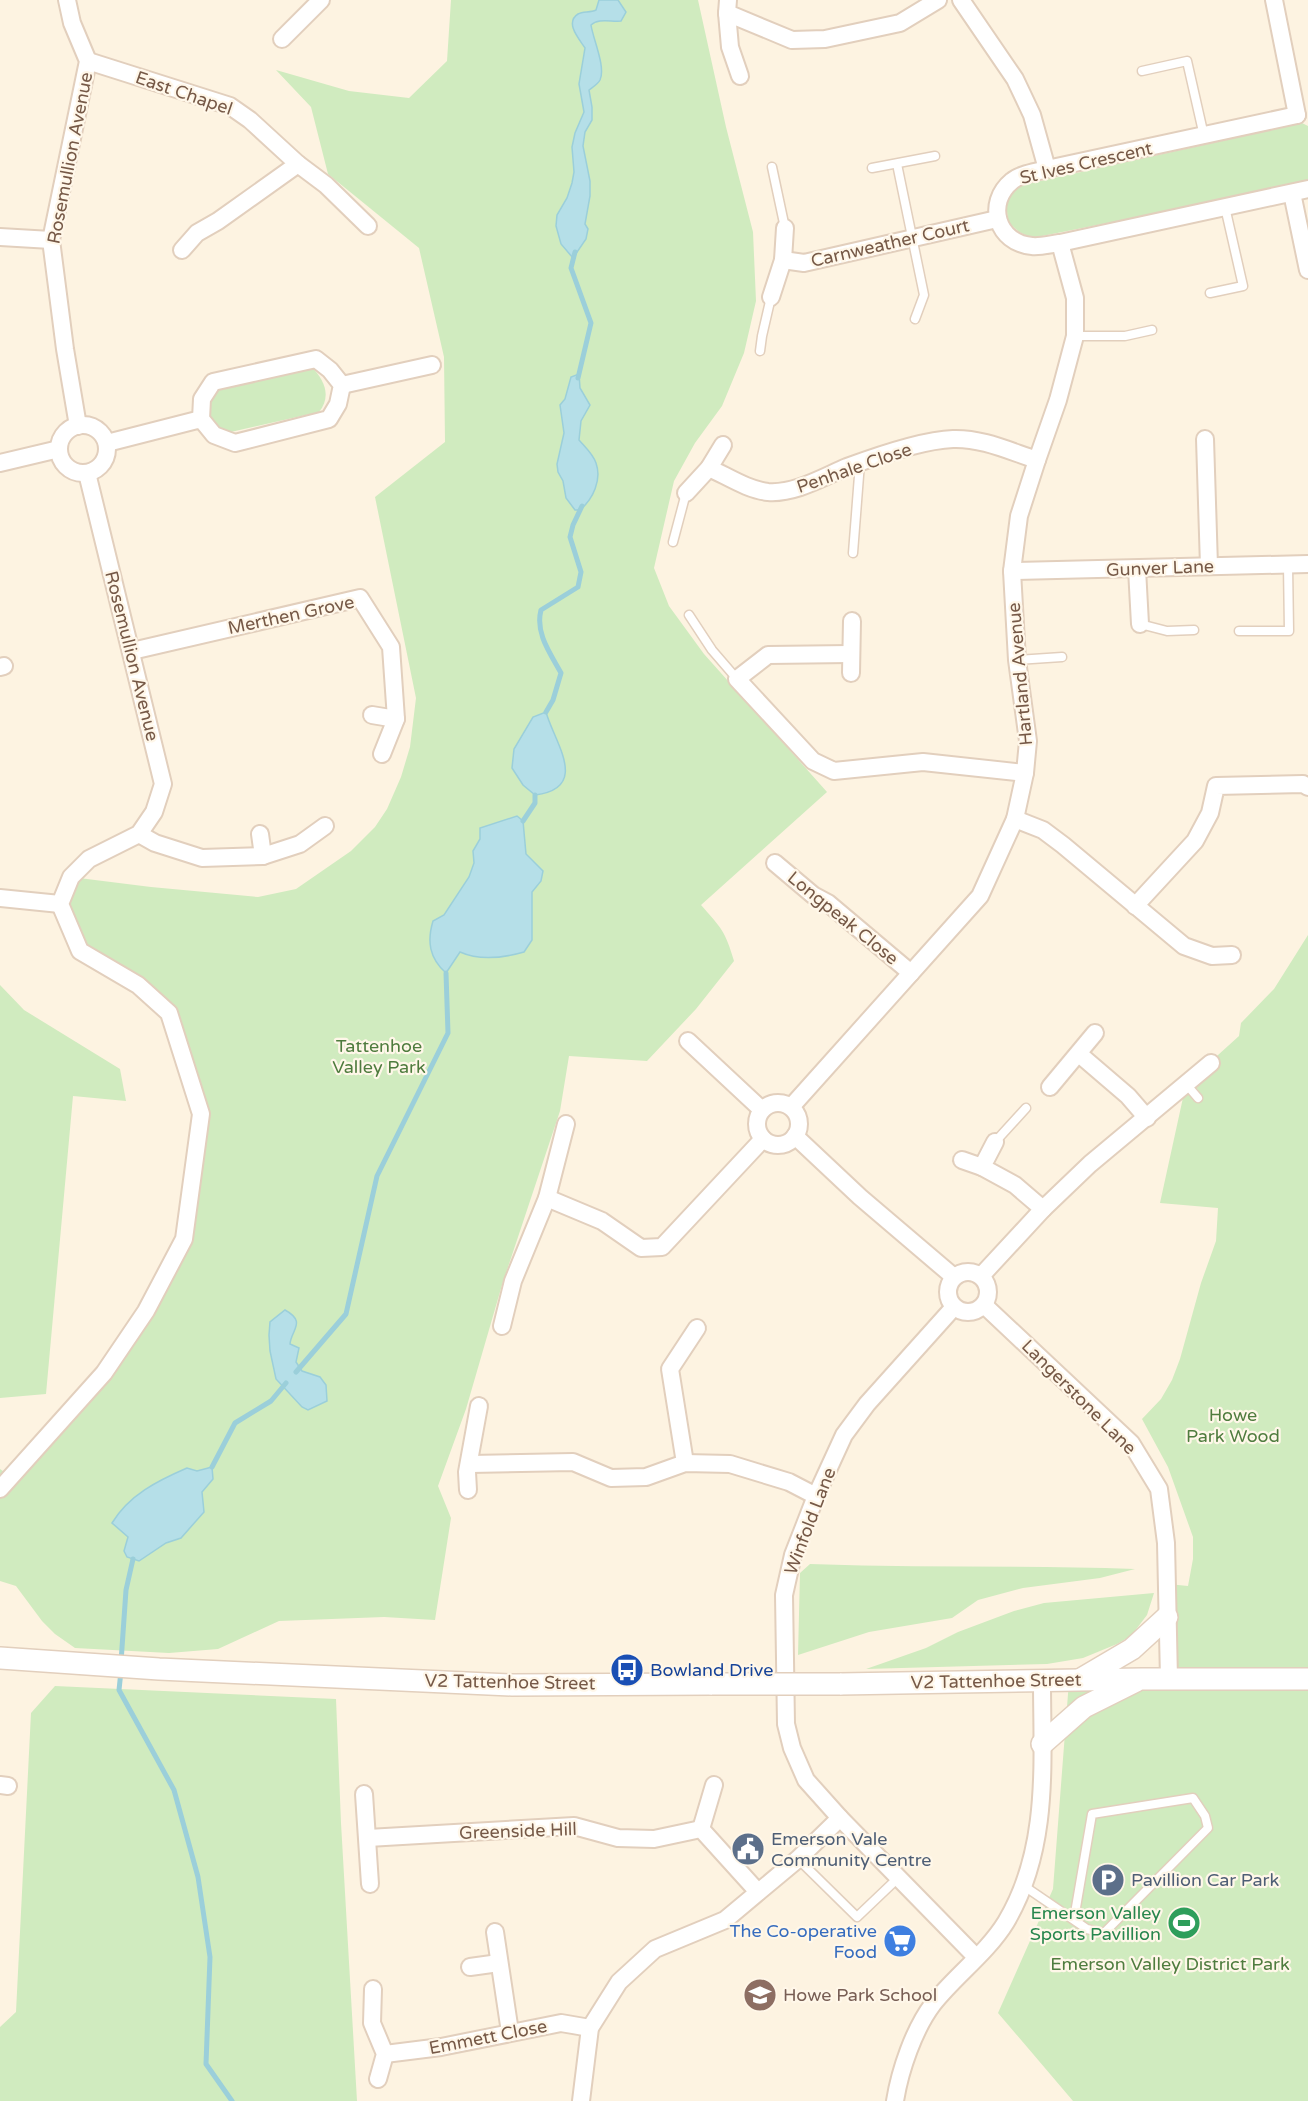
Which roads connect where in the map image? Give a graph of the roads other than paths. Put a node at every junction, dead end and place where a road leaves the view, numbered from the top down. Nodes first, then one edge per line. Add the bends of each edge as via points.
1 (67, 0) edge
2 (321, 0) edge
3 (938, 0) edge
4 (961, 0) edge
5 (1275, 0) edge
6 (727, 7) edge
7 (282, 39) dead end
8 (88, 61) junction
9 (1142, 72) dead end
10 (740, 76) dead end
11 (1303, 117) edge
12 (1204, 135) junction
13 (935, 156) dead end
14 (298, 164) junction
15 (897, 164) junction
16 (772, 167) dead end
17 (872, 168) dead end
18 (1047, 169) junction
19 (1300, 191) edge
20 (1225, 207) junction
21 (997, 219) junction
22 (368, 225) dead end
23 (784, 228) joint
24 (0, 237) edge
25 (914, 237) junction
26 (51, 240) junction
27 (1060, 243) junction
28 (182, 250) dead end
29 (783, 260) junction
30 (1307, 261) edge
31 (1210, 293) dead end
32 (771, 297) joint
33 (915, 319) dead end
34 (1152, 330) dead end
35 (1076, 336) junction
36 (760, 351) dead end
37 (432, 365) dead end
38 (342, 385) junction
39 (201, 419) junction
40 (78, 426) junction
41 (1205, 439) dead end
42 (107, 443) junction
43 (723, 445) dead end
44 (59, 449) junction
45 (1037, 460) junction
46 (860, 462) junction
47 (0, 463) edge
48 (709, 468) junction
49 (87, 473) junction
50 (686, 493) joint
51 (673, 542) dead end
52 (853, 553) dead end
53 (1308, 564) edge
54 (1288, 565) junction
55 (1209, 566) junction
56 (1137, 569) junction
57 (1012, 571) junction
58 (689, 615) dead end
59 (852, 621) dead end
60 (1140, 624) joint
61 (1194, 630) dead end
62 (1239, 631) dead end
63 (132, 651) junction
64 (850, 654) junction
65 (1062, 657) dead end
66 (1017, 660) junction
67 (851, 673) dead end
68 (737, 680) junction
69 (372, 715) dead end
70 (396, 719) junction
71 (382, 754) dead end
72 (1025, 773) junction
73 (1308, 787) edge
74 (1015, 819) junction
75 (325, 826) dead end
76 (139, 834) junction
77 (260, 834) dead end
78 (263, 856) junction
79 (775, 863) dead end
80 (0, 898) edge
81 (60, 904) junction
82 (1135, 906) junction
83 (1232, 955) dead end
84 (911, 973) junction
85 (1095, 1033) dead end
86 (688, 1041) dead end
87 (1079, 1054) junction
88 (1211, 1063) dead end
89 (1186, 1084) junction
90 (1050, 1087) dead end
91 (1198, 1098) dead end
92 (791, 1107) junction
93 (1026, 1108) dead end
94 (762, 1110) junction
95 (1147, 1118) junction
96 (566, 1124) dead end
97 (795, 1136) junction
98 (763, 1139) junction
99 (995, 1142) joint
100 (962, 1160) dead end
101 (982, 1167) junction
102 (547, 1198) junction
103 (1042, 1209) junction
104 (981, 1276) junction
105 (954, 1277) junction
106 (984, 1305) junction
107 (954, 1307) junction
108 (502, 1326) dead end
109 (697, 1328) dead end
110 (479, 1406) dead end
111 (685, 1463) junction
112 (470, 1464) junction
113 (2, 1483) edge
114 (468, 1491) dead end
115 (816, 1496) junction
116 (1167, 1617) junction
117 (0, 1658) edge
118 (1142, 1678) junction
119 (1169, 1679) junction
120 (1308, 1679) edge
121 (1080, 1680) junction
122 (1042, 1681) junction
123 (1042, 1744) junction
124 (714, 1785) dead end
125 (364, 1794) dead end
126 (840, 1818) junction
127 (701, 1829) junction
128 (368, 1838) junction
129 (798, 1859) junction
130 (899, 1877) junction
131 (370, 1884) dead end
132 (1024, 1886) junction
133 (758, 1892) junction
134 (1074, 1919) junction
135 (495, 1932) dead end
136 (976, 1957) junction
137 (499, 1963) junction
138 (470, 1967) dead end
139 (372, 1989) dead end
140 (590, 2028) junction
141 (510, 2032) junction
142 (385, 2054) junction
143 (378, 2079) dead end
144 (582, 2101) edge
145 (895, 2101) edge

1 - 8 street, Rosemullion Avenue
2 - 7 street
3 - 6 street via 900,23 825,39 792,40
4 - 18 street via 1015,79 1032,115
5 - 11 street
6 - 10 street via 730,48
8 - 14 street, East Chapel via 231,106
8 - 26 street, Rosemullion Avenue
9 - 12 lane via 1187,61
11 - 12 street, St Ives Crescent
12 - 18 street, St Ives Crescent
13 - 15 lane
14 - 22 street, East Chapel
14 - 28 street via 197,233
15 - 17 lane
15 - 25 lane
16 - 23 lane
18 - 21 street, St Ives Crescent via 1012,180 997,201
19 - 20 street
19 - 30 street
20 - 27 street
20 - 31 lane via 1243,286
21 - 25 street, Carnweather Court
21 - 27 street via 1008,237 1030,246
23 - 29 street, Carnweather Court
24 - 26 street
25 - 29 street, Carnweather Court via 804,263
25 - 33 lane via 924,295
26 - 40 street, Rosemullion Avenue
27 - 35 street, Hartland Avenue via 1075,298
29 - 32 street, Carnweather Court
32 - 36 lane
34 - 35 lane via 1125,336
35 - 45 street, Hartland Avenue
37 - 38 street
38 - 39 street via 338,404 329,419 234,443 214,435
38 - 39 street via 316,359 213,382 202,399
39 - 42 street
40 - 42 street via 96,429
40 - 44 street via 64,434
41 - 55 street
42 - 49 street via 104,462
43 - 48 street
44 - 47 street
44 - 49 street via 68,468
45 - 46 street, Penhale Close via 974,440 950,439
45 - 57 street, Hartland Avenue via 1019,516
46 - 48 street, Penhale Close via 798,487 776,491 751,488
46 - 52 lane
48 - 50 street
49 - 63 street, Rosemullion Avenue
50 - 51 lane
53 - 54 street, Gunver Lane
54 - 55 street, Gunver Lane
54 - 62 lane via 1289,631
55 - 56 street, Gunver Lane
56 - 57 street, Gunver Lane
56 - 60 street
57 - 66 street, Hartland Avenue
58 - 68 lane
59 - 64 street
60 - 61 lane via 1167,631
63 - 70 street, Merthen Grove via 360,598 391,647
63 - 76 street, Rosemullion Avenue via 163,784 154,812
64 - 67 street
64 - 68 street via 768,655
65 - 66 lane
66 - 72 street, Hartland Avenue via 1028,741
68 - 72 street via 813,761 834,771 923,762
69 - 70 street
70 - 71 street, Merthen Grove
72 - 74 street, Hartland Avenue
73 - 82 street via 1216,786 1210,813 1195,841
74 - 82 street via 1043,830
74 - 84 street, Hartland Avenue via 980,896
75 - 78 street via 300,844
76 - 78 street via 202,858
76 - 81 street via 89,859 71,877
77 - 78 street
79 - 84 street, Longpeak Close
80 - 81 street
81 - 113 street via 80,951 138,985 169,1012 201,1113 184,1239 146,1311 104,1373
82 - 83 street via 1184,946 1212,956
84 - 92 street, Hartland Avenue
85 - 87 street
86 - 94 street
87 - 90 street
87 - 95 street
88 - 89 street
89 - 91 lane
89 - 95 street
92 - 94 street via 774,1104
92 - 97 street via 799,1122
93 - 99 lane
94 - 98 street via 756,1126
95 - 103 street
96 - 102 street
97 - 98 street via 784,1144 773,1145
97 - 105 street
98 - 102 street via 662,1247 641,1248 602,1221
99 - 101 street
100 - 101 street
101 - 103 street via 1015,1185
102 - 108 street via 513,1281
103 - 104 street
104 - 105 street via 964,1271
104 - 106 street via 988,1287
105 - 107 street via 947,1295
106 - 107 street via 966,1312
106 - 116 street, Langerstone Lane via 1131,1443 1159,1489 1167,1543
107 - 115 street, Winfold Lane via 844,1435
109 - 111 street via 670,1369
110 - 112 street
111 - 112 street via 646,1477 611,1478 573,1462
111 - 115 street via 730,1464 789,1482
112 - 114 street
115 - 126 street, Winfold Lane via 793,1555 784,1595 786,1724 806,1780
116 - 119 street, Langerstone Lane
116 - 121 street via 1132,1649
117 - 122 street, V2 Tattenhoe Street, bridge via 512,1685
118 - 119 street, V2 Tattenhoe Street
118 - 121 street, V2 Tattenhoe Street
118 - 123 street via 1084,1707
119 - 120 street, V2 Tattenhoe Street
121 - 122 street, V2 Tattenhoe Street
122 - 123 street
123 - 132 street via 1042,1805
124 - 127 street
125 - 128 street
126 - 129 street
126 - 130 street, Winfold Lane
127 - 128 street, Greenside Hill via 654,1839 618,1838 574,1826
127 - 133 street
128 - 131 street
129 - 130 lane via 857,1917
129 - 133 street
130 - 136 street, Winfold Lane
132 - 134 lane
132 - 136 street via 1005,1923
133 - 140 street via 725,1920 655,1949 619,1982
134 - 134 lane via 1087,1929 1104,1933 1208,1828 1193,1798 1092,1814
135 - 137 street
136 - 145 street via 932,2005 914,2039
137 - 138 street
137 - 141 street
139 - 142 street via 372,2023
140 - 141 street, Emmett Close via 561,2023
140 - 144 street
141 - 142 street, Emmett Close
142 - 143 street

